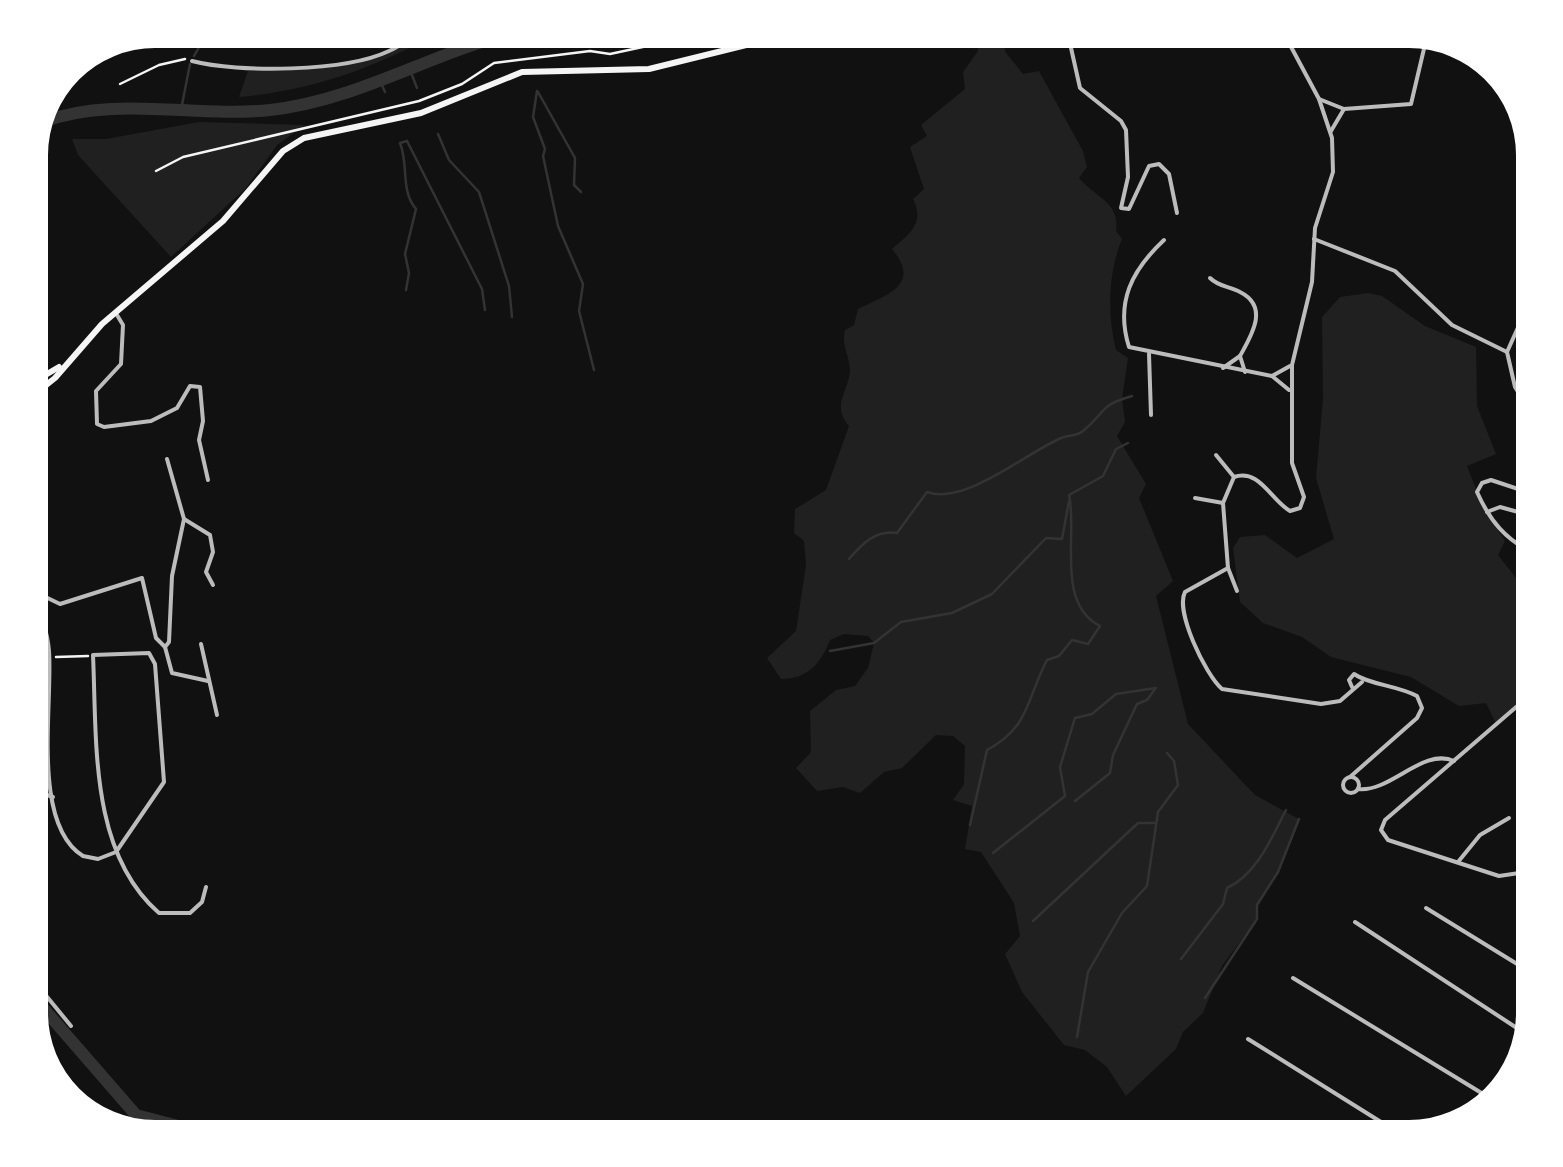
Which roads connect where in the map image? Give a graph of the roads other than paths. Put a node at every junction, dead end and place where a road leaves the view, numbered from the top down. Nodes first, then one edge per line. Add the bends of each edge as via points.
1 (395, 48) edge
2 (735, 48) edge
3 (1071, 48) edge
4 (1292, 48) edge
5 (1424, 50) edge
6 (192, 60) road end
7 (1319, 98) junction
8 (1344, 109) junction
9 (1331, 131) junction
10 (1178, 213) dead end
11 (1314, 239) junction
12 (1164, 240) dead end
13 (1210, 278) dead end
14 (116, 313) junction
15 (1516, 332) edge
16 (1507, 352) junction
17 (1150, 354) junction
18 (1240, 356) junction
19 (64, 364) junction
20 (1292, 365) junction
21 (1223, 369) junction
22 (1245, 372) junction
23 (48, 373) edge
24 (1272, 376) junction
25 (48, 384) edge
26 (1516, 387) edge
27 (1291, 392) junction
28 (1151, 415) dead end
29 (1216, 454) dead end
30 (167, 459) dead end
31 (1234, 476) junction
32 (208, 480) dead end
33 (1516, 489) edge
34 (1196, 498) dead end
35 (1223, 503) junction
36 (1516, 511) edge
37 (1487, 512) junction
38 (184, 519) junction
39 (1516, 545) edge
40 (1228, 568) junction
41 (213, 585) dead end
42 (1236, 591) dead end
43 (48, 597) edge
44 (201, 644) dead end
45 (165, 647) junction
46 (48, 650) edge
47 (209, 682) junction
48 (1362, 682) junction
49 (1352, 687) junction
50 (1516, 707) edge
51 (217, 716) dead end
52 (1454, 761) junction
53 (1356, 772) junction
54 (1350, 777) junction
55 (1358, 784) junction
56 (48, 795) edge
57 (52, 796) junction
58 (1509, 818) dead end
59 (116, 852) junction
60 (1458, 862) junction
61 (1516, 873) edge
62 (206, 887) dead end
63 (1426, 908) dead end
64 (1355, 922) dead end
65 (1516, 964) edge
66 (1293, 978) dead end
67 (48, 998) edge
68 (71, 1026) dead end
69 (1514, 1026) edge
70 (1248, 1039) dead end
71 (1480, 1092) edge
72 (1379, 1120) edge

1 - 6 street via 337,63 283,67
2 - 14 main road via 650,69 536,69 421,113 304,138 283,151 223,222
3 - 10 street via 1080,88 1126,130 1128,177 1121,208 1129,209 1149,166 1160,164
4 - 7 street
5 - 8 street via 1411,104
7 - 8 street
7 - 9 street
8 - 9 street
9 - 11 street via 1333,172
11 - 16 street via 1396,271 1452,325
11 - 20 street via 1312,282
12 - 17 street via 1135,269 1127,299 1127,344
13 - 18 street via 1245,294 1255,309 1255,329
14 - 19 main road
14 - 32 street via 124,325 121,364 96,391 97,424 151,421 177,408 190,386 200,386 198,440
15 - 16 street
16 - 26 street
17 - 21 street
17 - 28 street
18 - 21 street
18 - 22 street
19 - 23 main road
19 - 25 main road
20 - 24 street
20 - 27 street
21 - 22 street
22 - 24 street
24 - 27 street
27 - 31 street via 1292,463 1304,492 1300,508 1284,508 1250,475
29 - 31 street
30 - 38 street
31 - 35 street
33 - 37 street via 1485,481 1478,492
34 - 35 street
35 - 40 street
36 - 37 street
37 - 39 street
38 - 41 street via 210,535 214,552 206,572
38 - 45 street
40 - 42 street
40 - 49 street via 1181,598 1216,684 1322,704 1340,701
43 - 45 street via 60,604 142,578 156,638
44 - 47 street
45 - 47 street via 172,674
46 - 57 street
47 - 51 street
48 - 49 street
48 - 49 street via 1352,675
48 - 53 street via 1411,692 1422,708
50 - 52 street
52 - 55 street via 1430,760 1368,790
52 - 60 street via 1381,830 1388,840
53 - 54 street
53 - 55 street
54 - 55 street
54 - 55 street via 1345,790
56 - 57 street
57 - 59 street via 54,818 74,850 98,859
58 - 60 street via 1480,835
59 - 59 street via 164,782 152,654 92,656 105,813
59 - 62 street via 159,914 190,913
60 - 61 street via 1498,876
63 - 65 street
64 - 69 street
66 - 71 street
67 - 68 street
70 - 72 street

